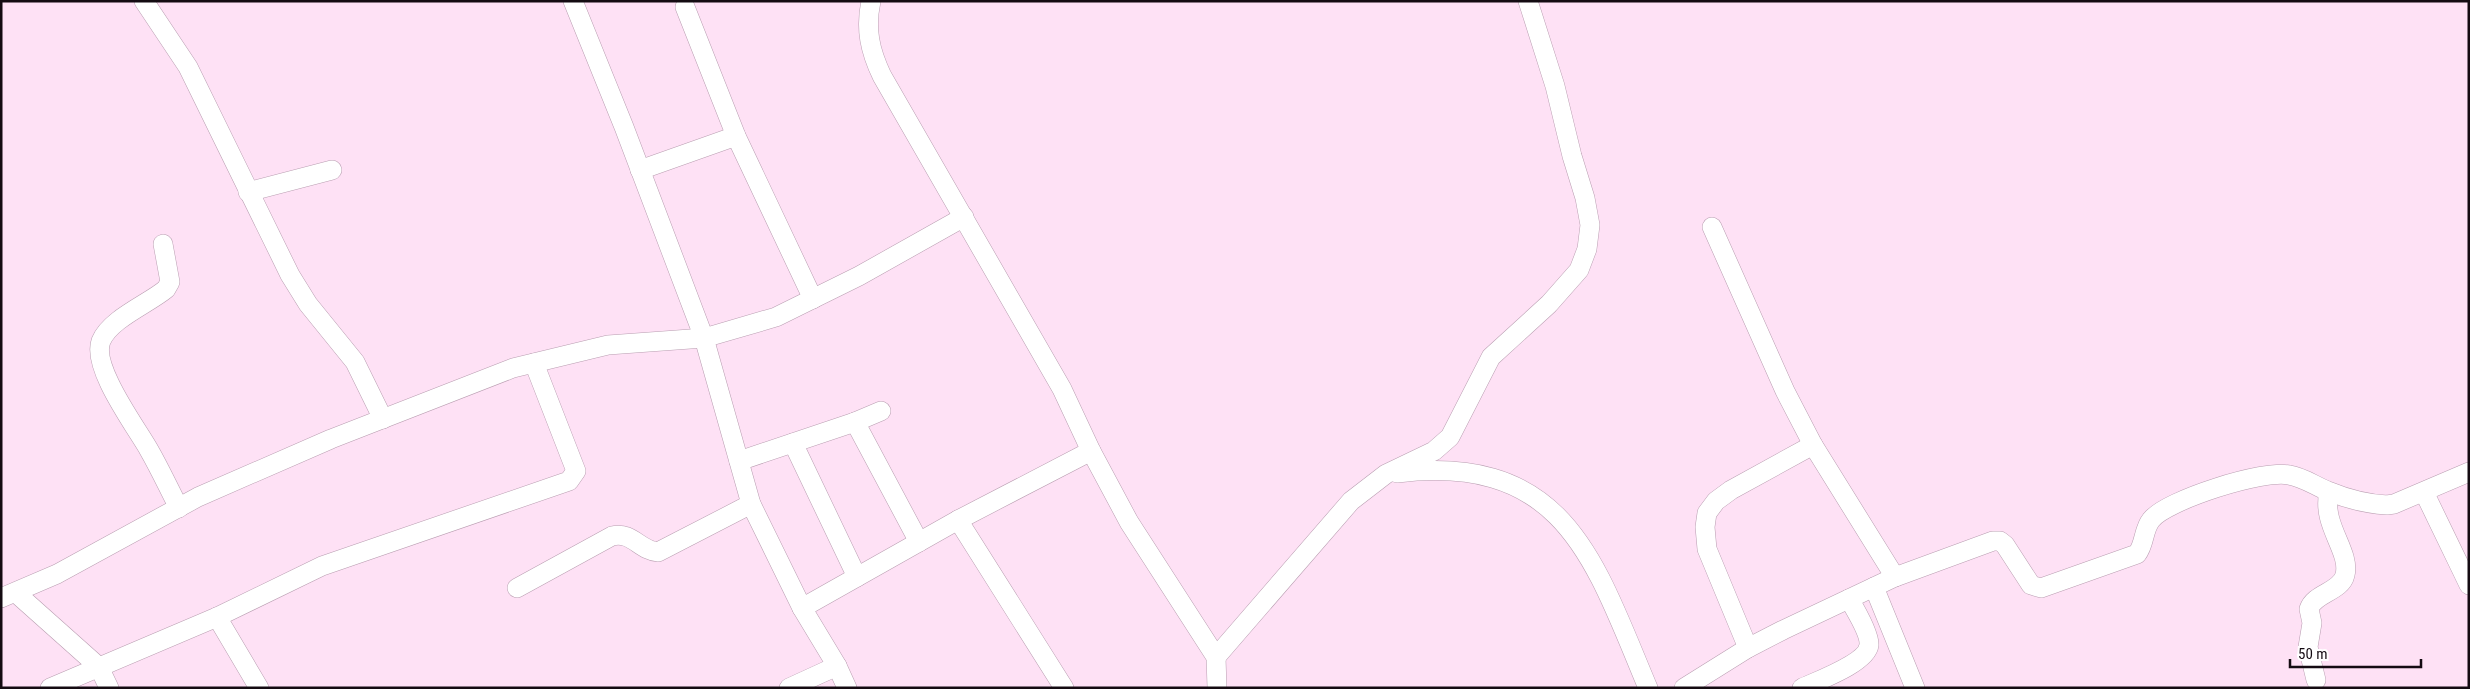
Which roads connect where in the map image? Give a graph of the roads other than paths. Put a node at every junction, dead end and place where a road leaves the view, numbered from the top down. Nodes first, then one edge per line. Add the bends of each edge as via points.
1 (144, 1) edge
2 (573, 1) edge
3 (870, 1) edge
4 (1528, 1) edge
5 (685, 7) dead end
6 (736, 136) junction
7 (332, 170) dead end
8 (640, 170) junction
9 (248, 192) junction
10 (964, 216) junction
11 (1712, 227) dead end
12 (163, 244) dead end
13 (813, 299) junction
14 (704, 338) junction
15 (534, 363) junction
16 (881, 411) dead end
17 (383, 419) junction
18 (855, 422) junction
19 (793, 443) junction
20 (1813, 445) junction
21 (1091, 451) junction
22 (739, 461) junction
23 (2469, 472) edge
24 (1386, 474) junction
25 (2329, 492) junction
26 (2424, 492) junction
27 (751, 504) junction
28 (178, 508) junction
29 (958, 520) junction
30 (919, 542) junction
31 (857, 577) junction
32 (1895, 577) junction
33 (2469, 585) edge
34 (1874, 587) junction
35 (517, 588) dead end
36 (9, 595) edge
37 (1849, 599) junction
38 (802, 608) junction
39 (217, 618) junction
40 (1748, 648) junction
41 (1216, 657) junction
42 (837, 666) junction
43 (98, 668) junction
44 (2316, 680) dead end
45 (50, 688) edge
46 (109, 688) edge
47 (260, 688) edge
48 (789, 688) edge
49 (848, 688) edge
50 (1064, 688) edge
51 (1217, 688) edge
52 (1648, 688) edge
53 (1684, 688) edge
54 (1802, 688) edge
55 (1915, 688) edge

1 - 9 street via 188,67
2 - 8 street
3 - 10 street via 869,43 875,61 907,124
4 - 24 street via 1556,86 1585,198 1590,224 1587,249 1580,270 1563,290 1491,357 1450,436 1434,451
5 - 6 street
6 - 8 street
6 - 13 street
7 - 9 street
8 - 14 street
9 - 17 street via 290,275 308,304 355,362
10 - 13 street
10 - 21 street via 1062,389
11 - 20 street via 1784,391
12 - 28 street via 170,282 166,289 110,327 101,342 100,356 106,374
13 - 14 street via 776,317
14 - 15 street via 608,345
14 - 22 street
15 - 17 street via 513,368
15 - 39 street via 576,471 569,481 322,566
16 - 18 street
17 - 28 street via 240,477
18 - 19 street
18 - 30 street
19 - 22 street
19 - 31 street
20 - 32 street
20 - 40 street via 1731,490 1716,501 1708,513 1706,550
21 - 29 street
21 - 41 street via 1129,522
22 - 27 street
23 - 26 street
24 - 41 street via 1351,501
24 - 52 street via 1427,469 1468,472 1505,482 1539,500 1578,539 1604,585
25 - 26 street via 2387,505
25 - 32 street via 2292,475 2278,473 2201,493 2152,519 2143,547 2137,554 2042,588 2031,585 2000,541
25 - 44 street via 2327,512 2346,570 2342,581 2309,609 2312,623 2308,647
26 - 33 street
27 - 35 street via 658,552 652,552 629,537 612,536
27 - 38 street
28 - 36 street via 57,574
29 - 30 street
29 - 50 street
30 - 31 street
31 - 38 street
32 - 34 street
34 - 37 street
34 - 55 street
36 - 43 street
37 - 40 street
37 - 54 street via 1866,632 1868,649 1856,662
38 - 42 street
39 - 43 street
39 - 47 street
40 - 53 street
41 - 51 street
42 - 48 street
42 - 49 street
43 - 45 street
43 - 46 street

